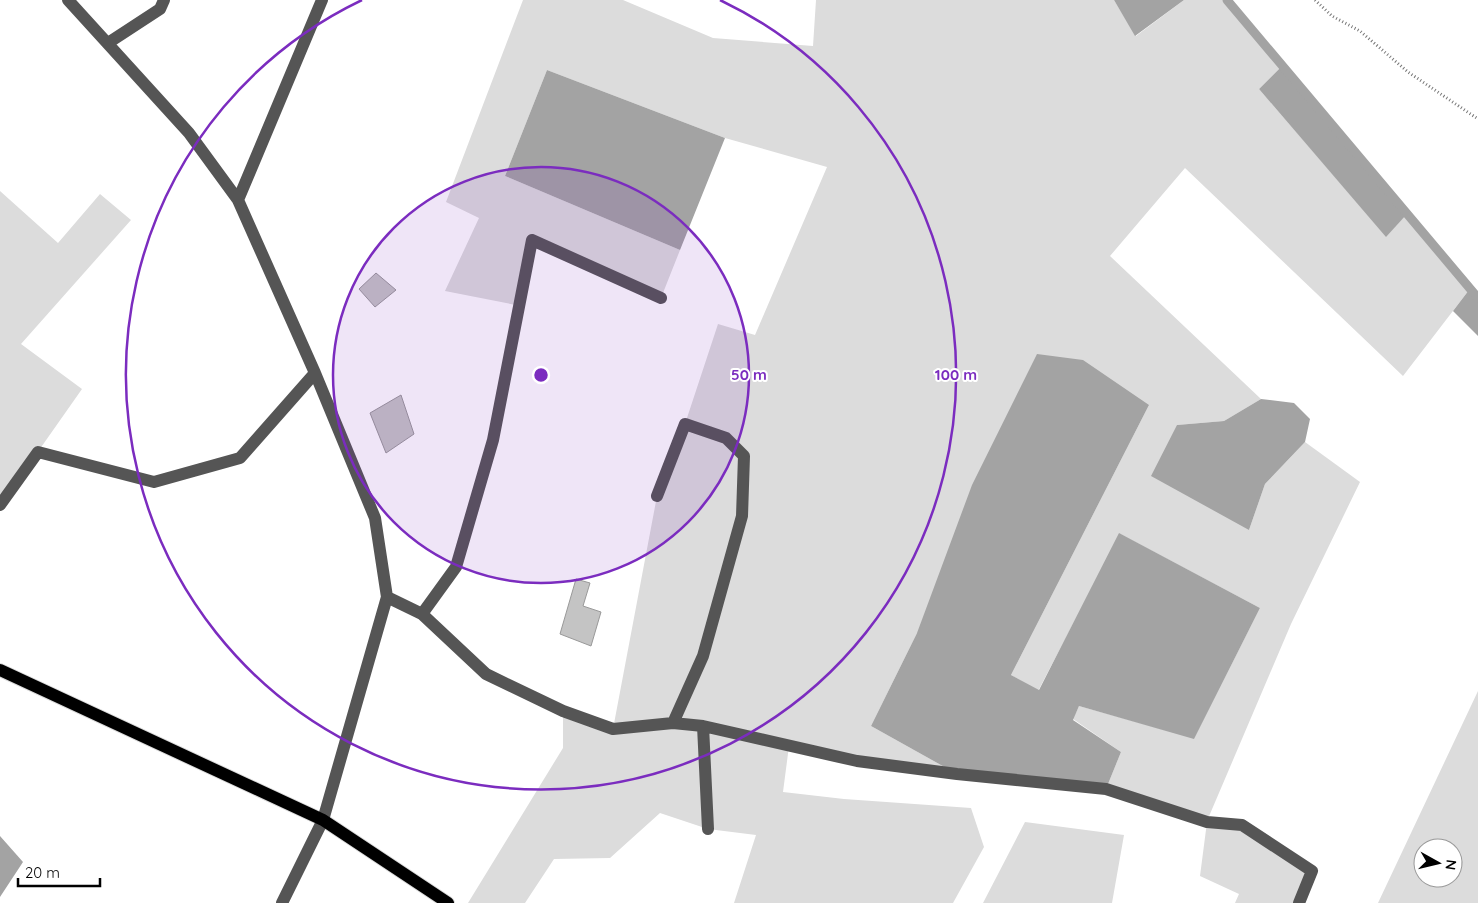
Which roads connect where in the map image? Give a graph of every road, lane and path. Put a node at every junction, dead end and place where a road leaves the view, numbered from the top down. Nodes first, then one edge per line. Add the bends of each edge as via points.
1 (68, 0) edge
2 (164, 0) edge
3 (322, 0) edge
4 (1315, 0) edge
5 (108, 43) junction
6 (1478, 119) edge
7 (238, 200) junction
8 (662, 298) dead end
9 (315, 373) junction
10 (657, 496) dead end
11 (0, 504) edge
12 (387, 597) junction
13 (422, 614) junction
14 (0, 670) edge
15 (673, 723) junction
16 (703, 726) junction
17 (322, 820) junction
18 (708, 829) dead end
19 (282, 903) edge
20 (448, 903) edge
21 (1299, 903) edge

1 - 5 street
2 - 5 street via 160,9
3 - 7 street
4 - 6 path via 1332,16 1360,31 1408,72
5 - 7 street via 189,133
7 - 9 street
8 - 13 street via 532,240 494,440 456,566
9 - 11 street via 240,458 154,482 38,452
9 - 12 street via 375,518
10 - 15 street via 685,424 726,438 744,456 742,516 703,656
12 - 13 street
12 - 17 street
13 - 15 street via 486,674 564,711 613,729
14 - 17 main road
15 - 16 street
16 - 18 street
16 - 21 street via 857,761 1106,789 1207,822 1242,825 1312,871
17 - 19 street
17 - 20 main road

